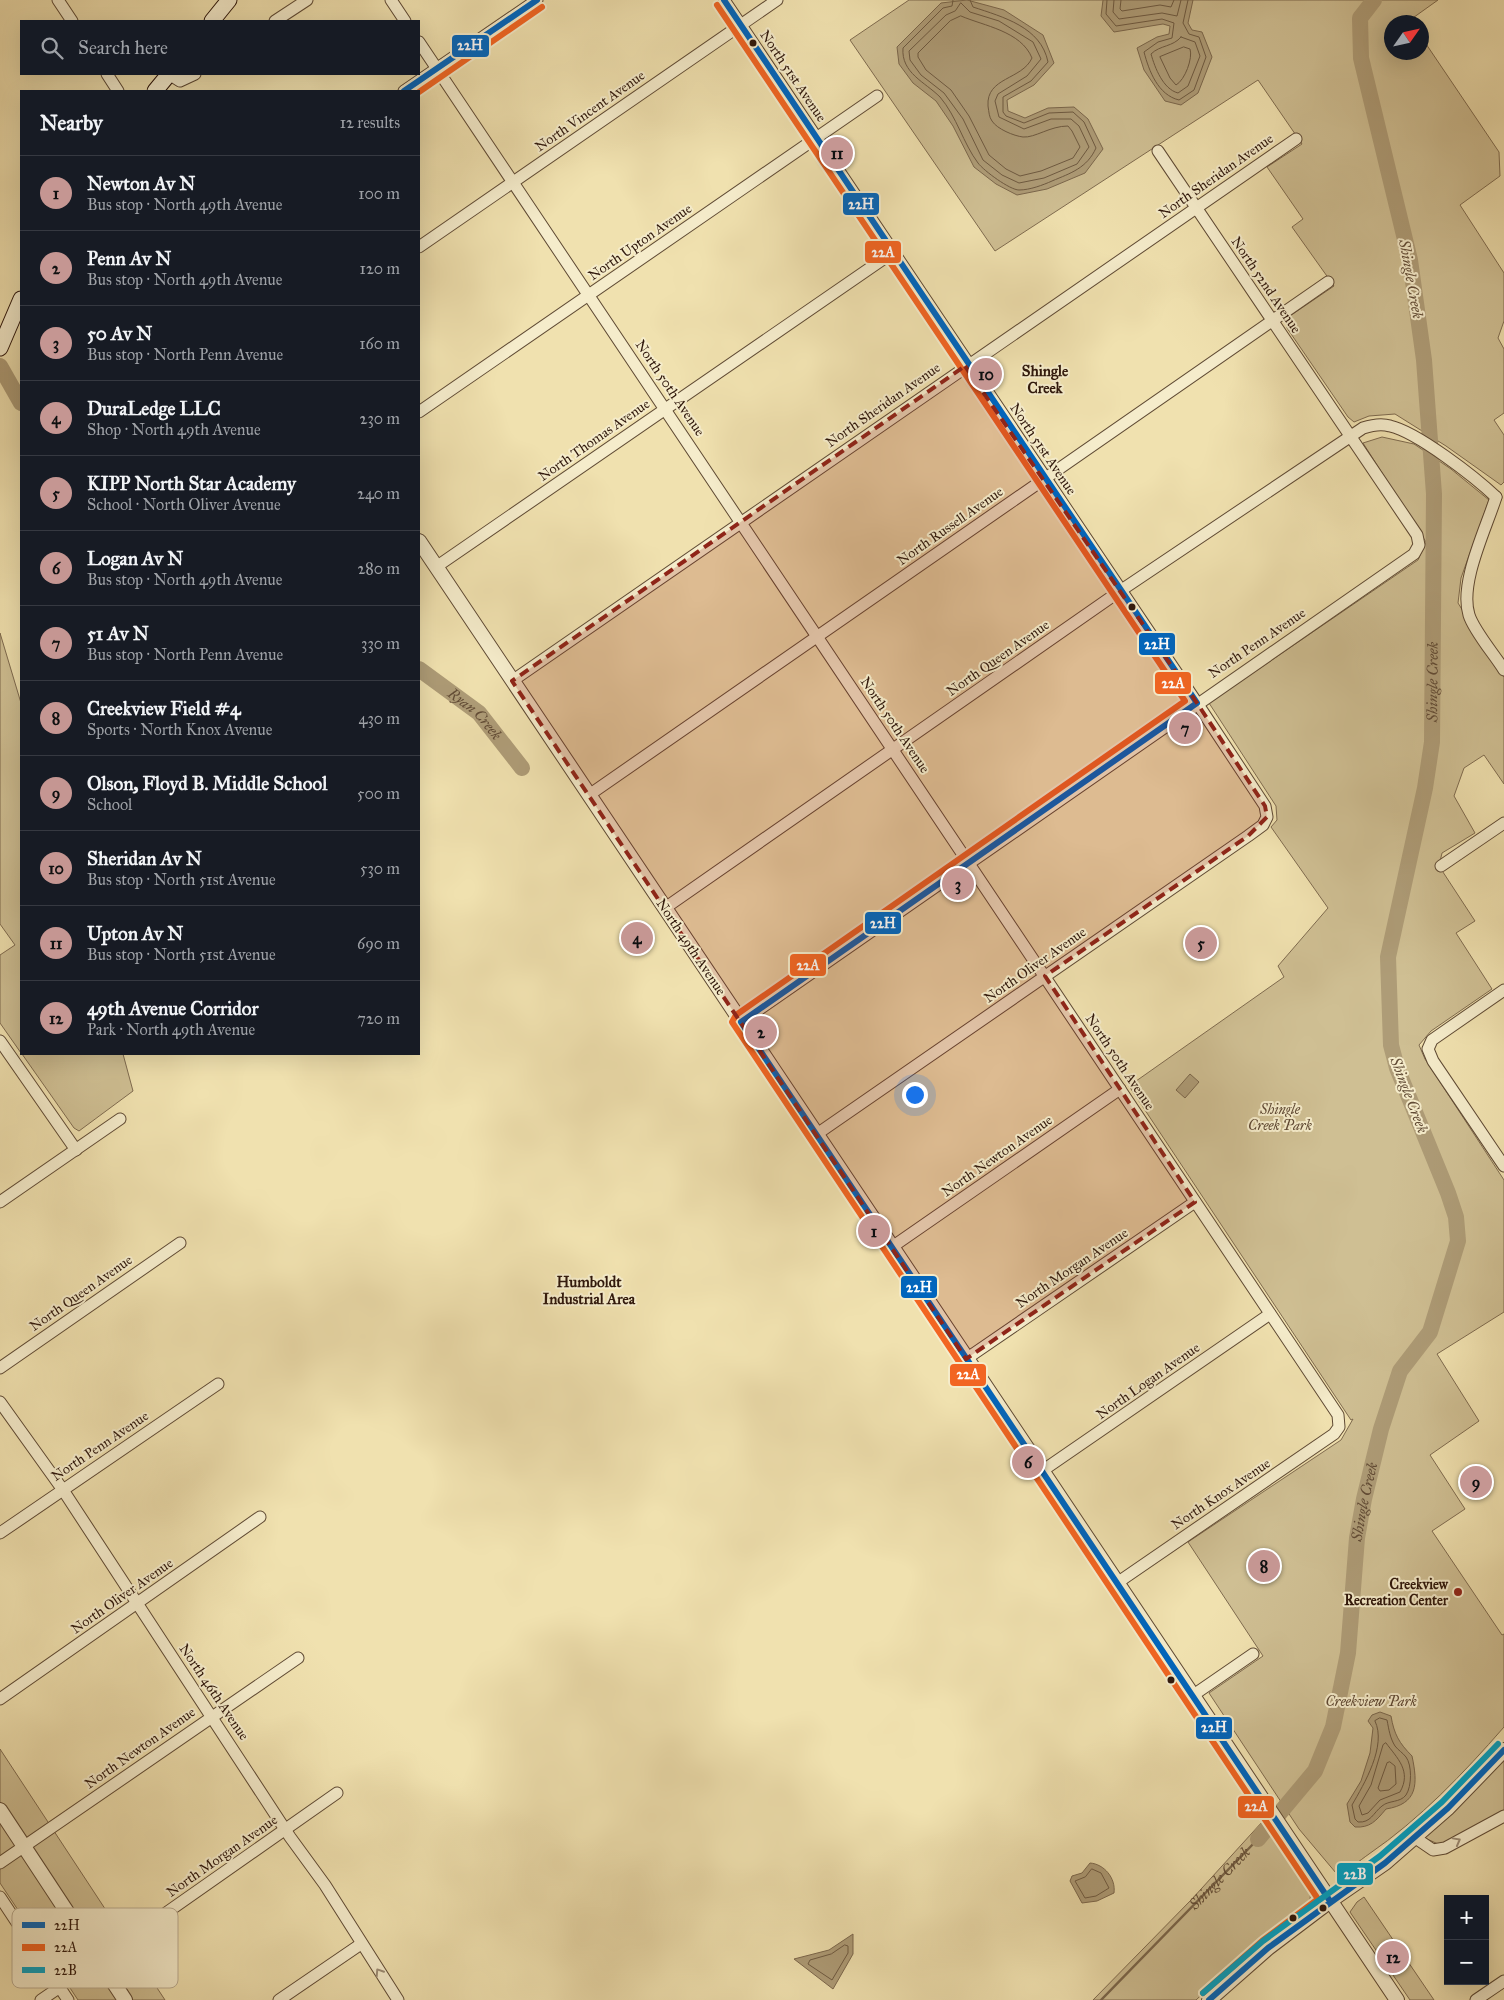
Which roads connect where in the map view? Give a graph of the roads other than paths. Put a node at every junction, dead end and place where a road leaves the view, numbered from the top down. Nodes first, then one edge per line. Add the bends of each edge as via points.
1 (58, 0) edge
2 (229, 0) edge
3 (307, 0) edge
4 (391, 0) edge
5 (537, 0) edge
6 (724, 0) edge
7 (777, 0) edge
8 (71, 20) edge
9 (213, 20) edge
10 (277, 20) edge
11 (404, 20) edge
12 (741, 25) junction
13 (420, 44) edge
14 (437, 69) junction
15 (108, 75) edge
16 (168, 75) edge
17 (171, 75) edge
18 (194, 75) edge
19 (117, 90) edge
20 (156, 90) edge
21 (406, 90) edge
22 (877, 96) dead end
23 (817, 138) junction
24 (1296, 139) dead end
25 (1158, 151) dead end
26 (514, 182) junction
27 (1197, 208) junction
28 (420, 246) edge
29 (892, 252) junction
30 (1328, 282) dead end
31 (589, 295) junction
32 (19, 305) edge
33 (1272, 320) junction
34 (0, 348) edge
35 (968, 366) junction
36 (666, 409) junction
37 (420, 411) edge
38 (1349, 436) junction
39 (1046, 478) junction
40 (1500, 494) edge
41 (741, 522) junction
42 (420, 543) edge
43 (1420, 546) joint
44 (436, 567) junction
45 (1120, 591) junction
46 (818, 636) junction
47 (1502, 663) edge
48 (512, 681) junction
49 (1197, 703) junction
50 (893, 750) junction
51 (589, 795) junction
52 (1267, 817) joint
53 (1504, 823) edge
54 (969, 863) junction
55 (1442, 866) dead end
56 (665, 908) junction
57 (1045, 976) junction
58 (1504, 990) edge
59 (741, 1022) junction
60 (0, 1041) edge
61 (1120, 1089) junction
62 (120, 1119) dead end
63 (816, 1134) junction
64 (76, 1150) junction
65 (1502, 1160) edge
66 (0, 1202) edge
67 (1195, 1202) junction
68 (180, 1243) dead end
69 (892, 1247) junction
70 (1270, 1314) junction
71 (966, 1359) junction
72 (0, 1368) edge
73 (218, 1384) dead end
74 (0, 1402) edge
75 (1340, 1427) joint
76 (1042, 1472) junction
77 (63, 1490) junction
78 (260, 1517) dead end
79 (0, 1533) edge
80 (1117, 1583) junction
81 (138, 1604) junction
82 (1253, 1654) dead end
83 (298, 1658) dead end
84 (1192, 1696) junction
85 (0, 1699) edge
86 (212, 1717) junction
87 (1504, 1750) edge
88 (337, 1793) dead end
89 (0, 1810) edge
90 (1504, 1816) edge
91 (286, 1829) junction
92 (1414, 1838) junction
93 (24, 1846) junction
94 (0, 1863) edge
95 (0, 1897) edge
96 (1330, 1901) junction
97 (65, 1908) edge
98 (173, 1908) edge
99 (12, 1915) edge
100 (360, 1944) junction
101 (1504, 1981) edge
102 (60, 1988) joint
103 (117, 1988) edge
104 (41, 2000) edge
105 (68, 2000) edge
106 (125, 2000) edge
107 (279, 2000) edge
108 (398, 2000) edge
109 (1209, 2000) edge
110 (1397, 2000) edge
111 (1476, 2000) edge

1 - 8 street
2 - 9 main road
3 - 10 street
4 - 11 street
5 - 14 street
6 - 12 street, North 51st Avenue
7 - 12 street, North Vincent Avenue
12 - 23 street, North 51st Avenue
12 - 26 street, North Vincent Avenue
13 - 14 street, North 50th Avenue
14 - 21 street
14 - 26 street, North 50th Avenue
15 - 19 street
16 - 20 main road
17 - 18 street via 182,81
22 - 23 street, North Upton Avenue
23 - 29 street, North 51st Avenue
23 - 31 street, North Upton Avenue
24 - 27 street, North Sheridan Avenue
25 - 27 street, North 52nd Avenue
26 - 28 street, North Vincent Avenue
26 - 31 street, North 50th Avenue
27 - 33 street, North 52nd Avenue
27 - 35 street, North Sheridan Avenue
29 - 35 street, North 51st Avenue
29 - 36 street, North Thomas Avenue
30 - 33 street, North Russell Avenue
31 - 36 street, North 50th Avenue
31 - 37 street, North Upton Avenue
32 - 34 main road
33 - 38 street, North 52nd Avenue
33 - 39 street, North Russell Avenue
35 - 39 street, North 51st Avenue
35 - 41 street, North Sheridan Avenue
36 - 41 street, North 50th Avenue
36 - 44 street, North Thomas Avenue
38 - 40 street via 1363,428 1383,424 1407,433
38 - 43 street, North 52nd Avenue via 1417,535
38 - 45 street, North Queen Avenue
39 - 45 street, North 51st Avenue
39 - 46 street, North Russell Avenue
40 - 47 street via 1470,576 1466,602 1469,617
41 - 46 street, North 50th Avenue
41 - 48 street, North Sheridan Avenue
42 - 44 street, North 49th Avenue
43 - 49 street, North Penn Avenue via 1414,554
44 - 48 street, North 49th Avenue
45 - 49 street, North 51st Avenue
45 - 50 street, North Queen Avenue
46 - 50 street, North 50th Avenue
46 - 51 street, North Russell Avenue
48 - 51 street, North 49th Avenue
49 - 52 street, North 51st Avenue via 1265,806
49 - 54 street, North Penn Avenue
50 - 54 street, North 50th Avenue
50 - 56 street, North Queen Avenue
51 - 56 street, North 49th Avenue
52 - 57 street, North Oliver Avenue via 1248,836
53 - 55 street
54 - 57 street, North 50th Avenue
54 - 59 street, North Penn Avenue
56 - 59 street, North 49th Avenue
57 - 61 street, North 50th Avenue
57 - 63 street, North Oliver Avenue
58 - 65 street via 1432,1040 1428,1049
59 - 63 street, North 49th Avenue
60 - 64 street
61 - 67 street, North 50th Avenue
61 - 69 street, North Newton Avenue
62 - 64 street
63 - 69 street, North 49th Avenue
64 - 66 street
67 - 70 street, North 50th Avenue
67 - 71 street, North Morgan Avenue
68 - 72 street, North Queen Avenue
69 - 71 street, North 49th Avenue
70 - 75 street, North 50th Avenue via 1338,1415
70 - 76 street, North Logan Avenue
71 - 76 street, North 49th Avenue
73 - 77 street, North Penn Avenue
74 - 77 street, North 46th Avenue
75 - 80 street, North Knox Avenue
76 - 80 street, North 49th Avenue
77 - 79 street, North Penn Avenue
77 - 81 street, North 46th Avenue
78 - 81 street, North Oliver Avenue
80 - 84 street, North 49th Avenue
81 - 85 street, North Oliver Avenue
81 - 86 street, North 46th Avenue
82 - 84 street
83 - 86 street, North Newton Avenue
84 - 96 street, North 49th Avenue
86 - 91 street, North 46th Avenue
86 - 93 street, North Newton Avenue
87 - 92 street
88 - 91 street, North Morgan Avenue
89 - 93 street
92 -> 90 street via 1433,1850 1445,1848
91 - 98 street, North Morgan Avenue
91 - 100 street, North 46th Avenue via 325,1884
92 - 96 street via 1385,1863
93 - 94 street, North Newton Avenue
93 - 97 street
95 - 99 street
96 - 109 street via 1268,1948
96 - 110 street, North 49th Avenue
100 - 107 street
108 -> 100 street, North 46th Avenue
101 - 111 street
102 - 104 street
102 - 105 street
103 - 106 street

